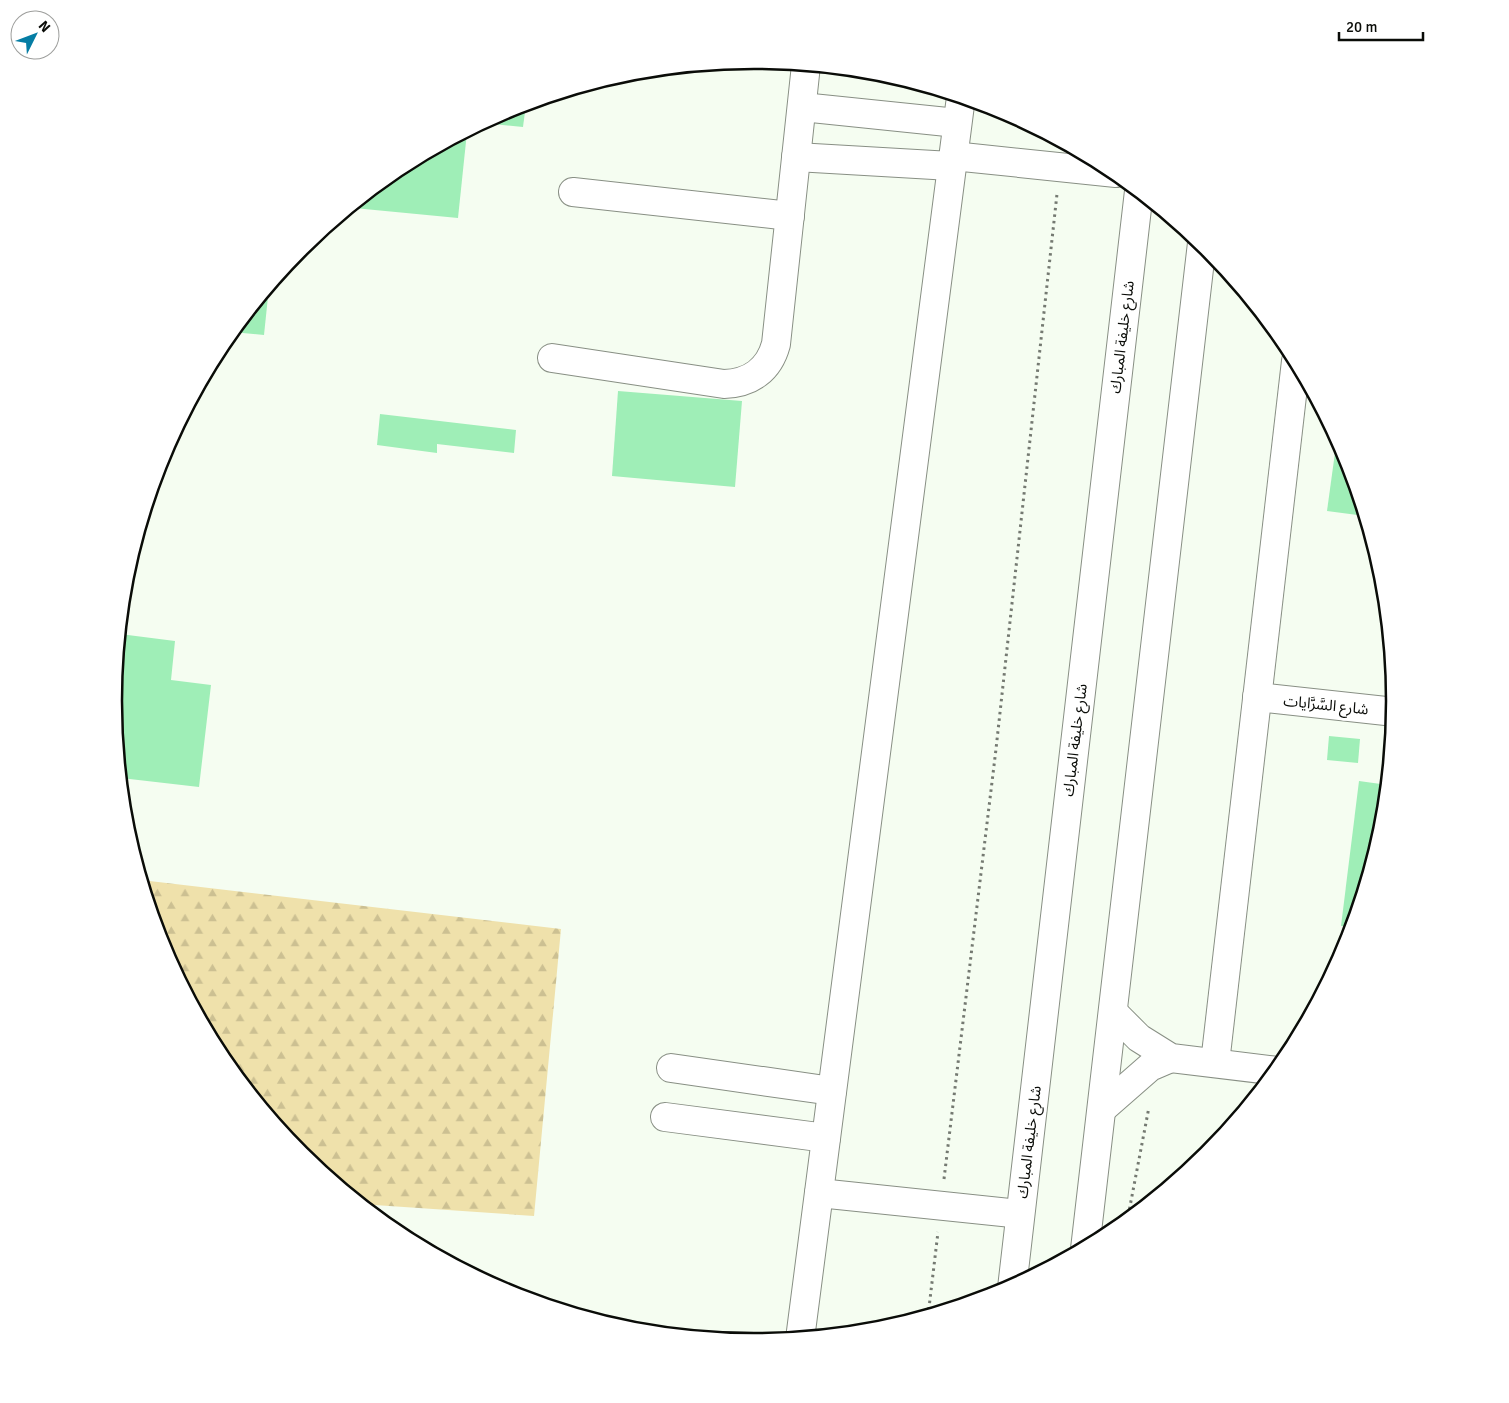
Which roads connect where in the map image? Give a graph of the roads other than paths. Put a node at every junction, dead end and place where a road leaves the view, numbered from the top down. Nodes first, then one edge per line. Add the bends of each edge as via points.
1 (805, 71) edge
2 (802, 107) junction
3 (959, 110) edge
4 (796, 157) junction
5 (952, 161) junction
6 (1098, 170) edge
7 (573, 192) dead end
8 (1138, 199) edge
9 (790, 216) junction
10 (1201, 253) edge
11 (552, 358) dead end
12 (1295, 373) edge
13 (1257, 697) junction
14 (1387, 711) edge
15 (1113, 1012) junction
16 (1161, 1062) junction
17 (1216, 1063) junction
18 (671, 1068) dead end
19 (1269, 1069) edge
20 (832, 1091) junction
21 (1102, 1110) junction
22 (665, 1116) dead end
23 (826, 1138) junction
24 (819, 1193) junction
25 (1020, 1214) junction
26 (1087, 1239) edge
27 (1013, 1279) edge
28 (801, 1333) edge

1 - 2 main road
2 - 3 main road
2 - 4 main road
3 - 5 main road
4 - 5 main road
4 - 9 main road
5 - 6 main road
5 - 20 main road
7 - 9 main road
8 - 25 main road, شارع خليفة المبارك
9 - 11 main road via 776,344 773,356 758,374 736,384 724,384
10 - 15 main road
12 - 13 main road
13 - 14 main road, شارع السَّرَّايات
13 - 17 main road
15 - 16 main road
15 - 21 main road
16 - 17 main road
16 - 21 main road
17 - 19 main road
18 - 20 main road
20 - 23 main road
21 - 26 main road
22 - 23 main road
23 - 24 main road
24 - 25 main road
24 - 28 main road
25 - 27 main road, شارع خليفة المبارك

